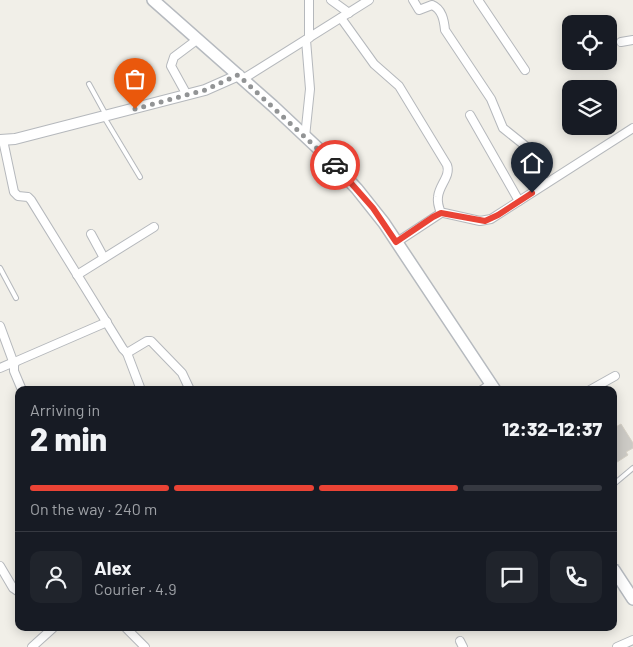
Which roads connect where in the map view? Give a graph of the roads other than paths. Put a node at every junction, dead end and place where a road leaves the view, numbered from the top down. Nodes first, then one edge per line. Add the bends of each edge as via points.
1 (153, 0) edge
2 (309, 0) edge
3 (331, 0) edge
4 (369, 0) edge
5 (413, 0) edge
6 (478, 0) edge
7 (349, 13) junction
8 (341, 18) junction
9 (198, 39) junction
10 (308, 39) junction
11 (633, 40) edge
12 (621, 42) dead end
13 (525, 70) dead end
14 (241, 77) junction
15 (89, 84) dead end
16 (187, 95) junction
17 (470, 115) dead end
18 (105, 116) junction
19 (633, 128) edge
20 (305, 137) junction
21 (2, 140) edge
22 (140, 177) dead end
23 (545, 184) junction
24 (519, 201) junction
25 (441, 213) junction
26 (154, 227) dead end
27 (91, 234) dead end
28 (396, 242) junction
29 (104, 258) junction
30 (0, 268) edge
31 (77, 275) junction
32 (16, 298) dead end
33 (107, 322) junction
34 (0, 326) edge
35 (127, 353) junction
36 (14, 363) junction
37 (0, 368) edge
38 (615, 376) dead end
39 (20, 386) edge
40 (139, 386) edge
41 (188, 386) edge
42 (489, 386) edge
43 (597, 386) edge
44 (633, 468) edge
45 (617, 481) edge
46 (0, 566) edge
47 (617, 575) edge
48 (15, 589) edge
49 (633, 599) edge
50 (50, 631) edge
51 (129, 631) edge
52 (633, 640) edge
53 (32, 647) edge
54 (145, 647) edge
55 (617, 647) edge

1 - 9 main road
2 - 10 street
3 - 7 street
4 - 7 street
5 - 23 street via 420,10 432,5 436,7 444,20 445,30 491,99 503,128 528,148
6 - 13 street
7 - 8 street
8 - 10 street
8 - 25 street via 374,64 399,86 447,165 448,174 437,203
9 - 14 main road
9 - 16 street via 174,57 171,66
10 - 14 street
10 - 20 street via 310,89
11 - 12 street
14 - 16 street
14 - 20 main road
15 - 18 lane
16 - 18 street
17 - 24 street
18 - 21 street
18 - 22 lane
19 - 23 street
20 - 28 main road via 357,189
21 - 31 street via 14,192 31,200
23 - 24 street
24 - 25 street via 485,221
25 - 28 street
26 - 29 street
27 - 29 street
28 - 42 main road
29 - 31 street
30 - 32 lane
31 - 33 street
33 - 35 street
33 - 36 street
34 - 36 street
35 - 40 street
35 - 41 street via 151,341 182,373
36 - 37 street
36 - 39 street
38 - 43 street
44 - 45 lane
46 - 48 street
47 - 49 main road
50 - 53 street
51 - 54 street
52 - 55 street

